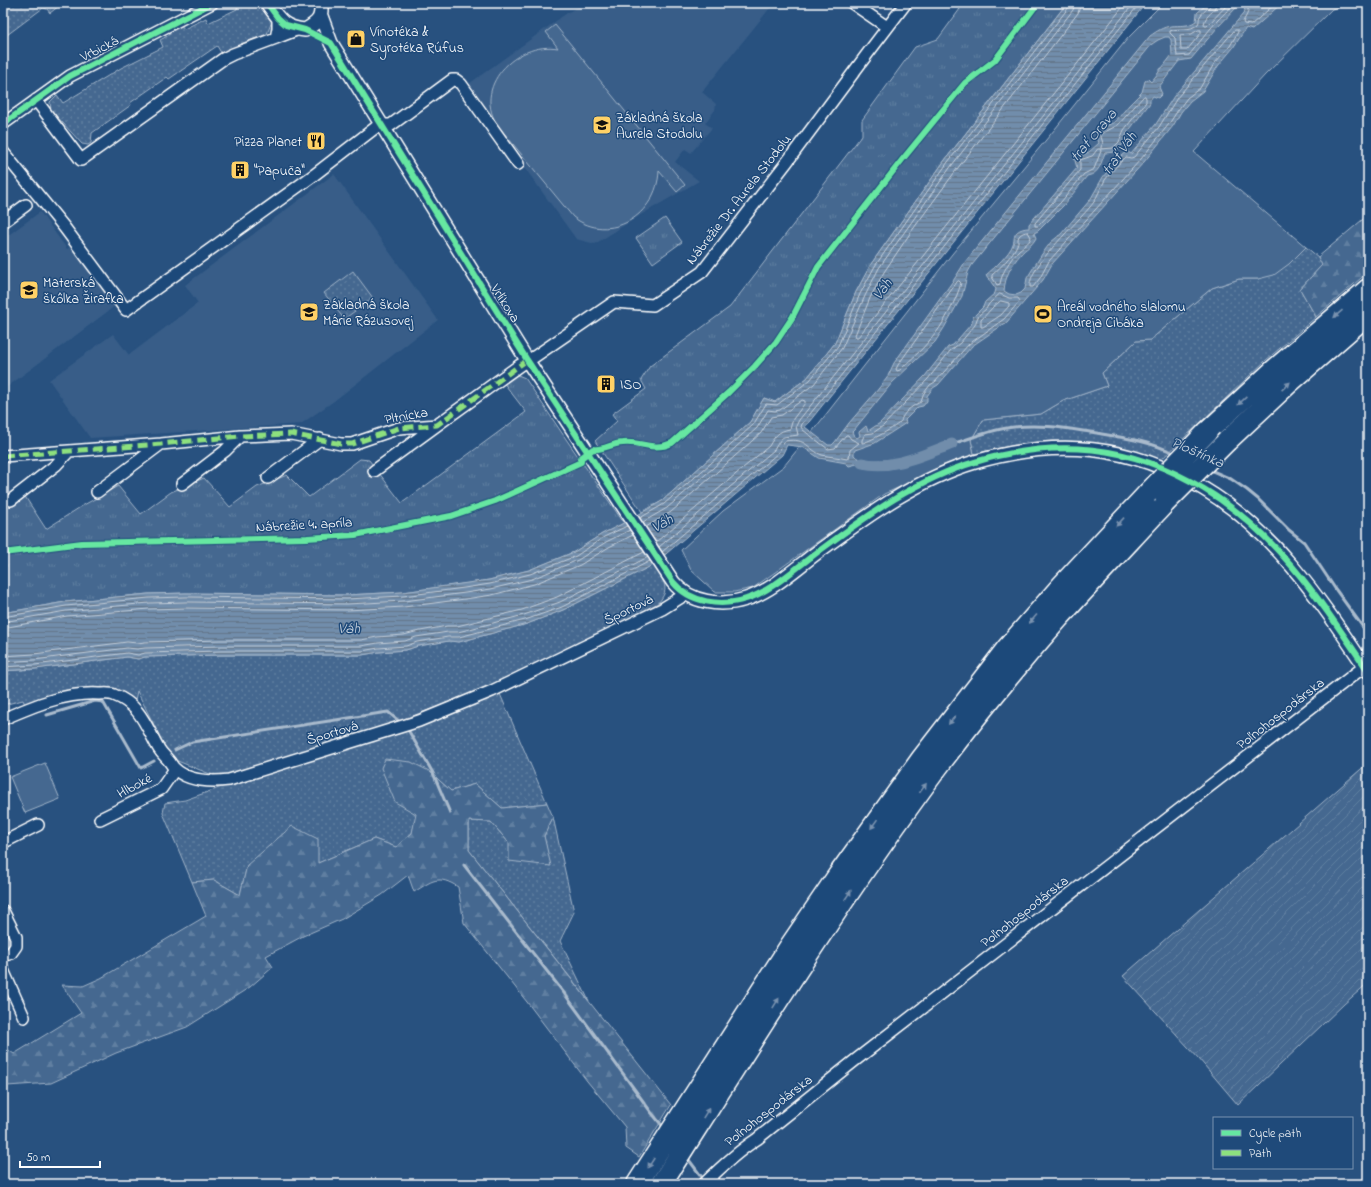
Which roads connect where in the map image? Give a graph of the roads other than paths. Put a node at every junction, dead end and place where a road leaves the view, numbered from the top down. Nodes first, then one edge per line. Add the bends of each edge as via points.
1 (212, 3) edge
2 (267, 3) edge
3 (321, 3) edge
4 (852, 3) edge
5 (906, 3) edge
6 (321, 16) junction
7 (278, 18) junction
8 (887, 27) junction
9 (302, 29) junction
10 (276, 38) junction
11 (331, 43) junction
12 (36, 100) junction
13 (3, 124) edge
14 (381, 125) junction
15 (3, 152) edge
16 (518, 164) dead end
17 (26, 205) dead end
18 (3, 222) edge
19 (1368, 289) edge
20 (1368, 314) edge
21 (527, 360) junction
22 (437, 425) junction
23 (240, 436) junction
24 (320, 439) junction
25 (161, 444) junction
26 (69, 451) junction
27 (3, 456) edge
28 (374, 471) dead end
29 (268, 478) dead end
30 (182, 484) dead end
31 (97, 492) dead end
32 (11, 500) dead end
33 (686, 594) junction
34 (1366, 668) edge
35 (3, 719) edge
36 (175, 769) junction
37 (100, 819) dead end
38 (38, 825) dead end
39 (3, 840) edge
40 (3, 911) edge
41 (3, 956) edge
42 (3, 970) edge
43 (24, 1017) dead end
44 (637, 1184) edge
45 (661, 1184) edge
46 (704, 1184) edge

1 - 12 street, Vrbická via 70,76
2 - 7 street
3 - 6 street
4 - 8 street
5 - 8 street, Nábrežie Dr. Aurela Stodolu
6 - 9 street via 314,25
6 - 11 street, Vrlíkova
7 - 9 street via 286,25
7 - 10 street
8 - 21 street, Nábrežie Dr. Aurela Stodolu via 702,272 653,305 614,302
9 - 10 street
9 - 11 street
10 - 12 street via 223,59 82,160
11 - 14 street, Vrlíkova
12 - 13 street, Vrbická
14 - 15 street via 126,310 64,227
14 - 16 street via 391,125 448,82 456,80
14 - 21 street, Vrlíkova
17 - 18 street
19 -> 44 highway, bridge via 1207,432 1062,585 1007,648 918,763 843,868 794,939
45 -> 20 highway, bridge via 850,890 938,768 1015,669 1165,503 1289,383
21 - 22 street, Pltnícka
21 - 33 street, Vrlíkova via 667,572
22 - 24 street, Pltnícka via 399,428 352,444
22 - 28 street
23 - 24 street, Pltnícka via 291,434
23 - 25 street, Pltnícka
23 - 30 street
24 - 29 street
25 - 26 street, Pltnícka
25 - 31 street
26 - 27 street, Pltnícka
26 - 32 street via 56,465
33 - 34 street via 714,602 728,603 748,599 771,586 891,501 934,478 973,462 1024,450 1092,448 1135,458 1180,475 1211,493 1242,516 1296,570
33 - 36 street, Športová via 662,610 498,689 419,721 229,780 216,782 195,779
34 - 46 street, Poľnohospodárska via 853,1062 725,1162
35 - 36 street, Športová via 73,695 113,694 126,701 144,718 160,751
36 - 37 street, Hlboké via 161,789
38 - 39 street via 4,842
40 - 41 street via 16,937 16,946 11,953
42 - 43 street

